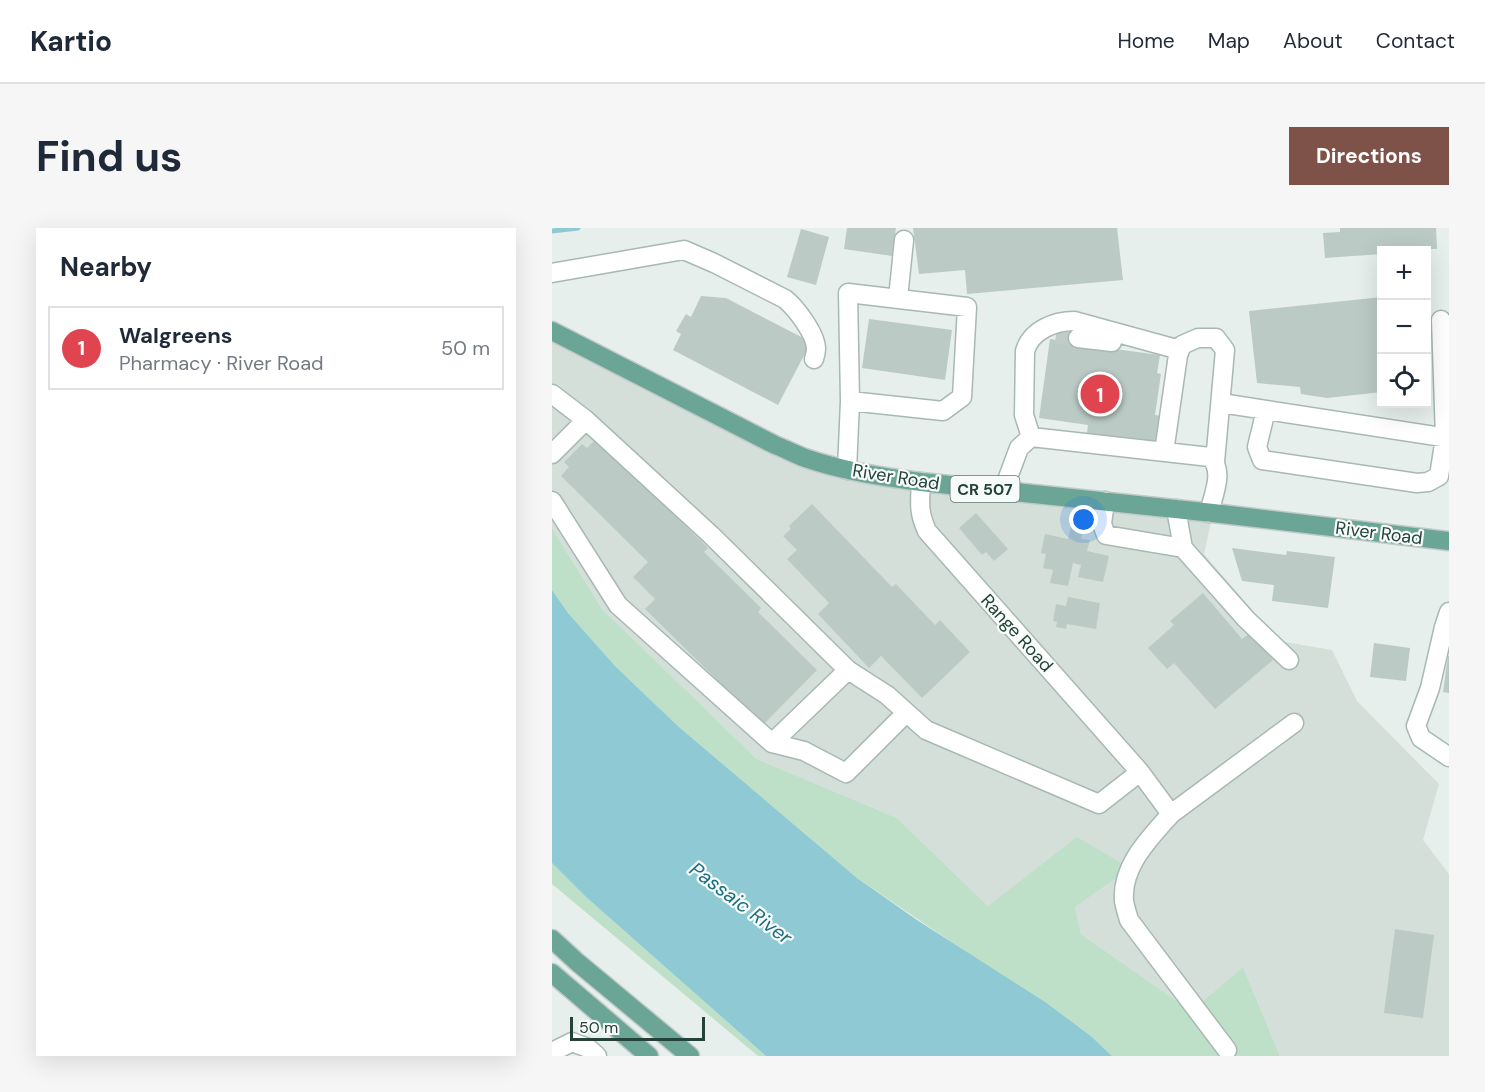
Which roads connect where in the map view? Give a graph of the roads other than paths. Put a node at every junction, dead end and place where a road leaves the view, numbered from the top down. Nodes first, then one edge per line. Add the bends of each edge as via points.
1 (904, 240) dead end
2 (552, 273) edge
3 (898, 298) junction
4 (1441, 320) dead end
5 (552, 331) edge
6 (1077, 338) tunnel mouth
7 (1138, 339) junction
8 (1180, 351) junction
9 (814, 359) dead end
10 (552, 394) edge
11 (850, 401) junction
12 (1221, 403) junction
13 (1266, 410) junction
14 (586, 420) junction
15 (1031, 437) junction
16 (1447, 438) edge
17 (1164, 452) junction
18 (552, 454) edge
19 (1215, 462) junction
20 (847, 470) junction
21 (921, 482) junction
22 (1003, 490) junction
23 (552, 501) edge
24 (1105, 501) junction
25 (1176, 509) junction
26 (1209, 513) junction
27 (1449, 541) edge
28 (1183, 548) junction
29 (1449, 612) edge
30 (1289, 660) dead end
31 (848, 670) junction
32 (906, 713) junction
33 (1294, 723) dead end
34 (772, 743) junction
35 (1449, 757) edge
36 (1140, 772) junction
37 (1171, 814) junction
38 (552, 939) edge
39 (552, 973) edge
40 (1227, 1050) dead end
41 (552, 1052) edge
42 (597, 1056) edge
43 (649, 1056) edge
44 (690, 1056) edge

1 - 3 street
2 - 9 street via 684,250 785,299 800,314 815,342
3 - 11 street via 848,293
3 - 11 street via 967,307 962,397 943,411
4 - 16 street
5 - 20 main road, River Road / CR 507 via 775,445
6 - 7 street via 1111,343
7 - 8 street
7 - 15 street via 1064,321 1048,326 1043,335 1027,345 1024,415
8 - 12 street via 1182,345 1198,338 1216,338 1225,350
8 - 17 street
10 - 14 street
11 - 20 street
12 - 13 street
12 - 19 street
13 - 16 street
13 - 16 street via 1257,447 1262,460 1428,482 1439,476
14 - 18 street
14 - 31 street via 711,535
15 - 17 street
15 - 22 street via 1019,448
17 - 19 street via 1210,457
19 - 26 street via 1218,474
20 - 21 main road, River Road / CR 507
21 - 22 main road, River Road / CR 507
21 - 36 street, Range Road via 921,518 927,531
22 - 24 main road, River Road / CR 507
23 - 34 street via 618,605
24 - 25 main road, River Road / CR 507
24 - 28 street via 1102,524 1106,535
25 - 26 main road, River Road / CR 507
25 - 28 street
26 - 27 main road, River Road / CR 507
28 - 30 street via 1246,619
29 - 35 street via 1416,726 1421,738
31 - 32 street via 887,695
31 - 34 street
32 - 34 street via 846,773 804,751
32 - 36 street via 926,730 1099,804
33 - 37 street
36 - 37 street, Range Road
37 - 40 street via 1128,873 1124,900 1129,920
38 - 44 main road
39 - 43 main road
41 - 42 street via 572,1042

